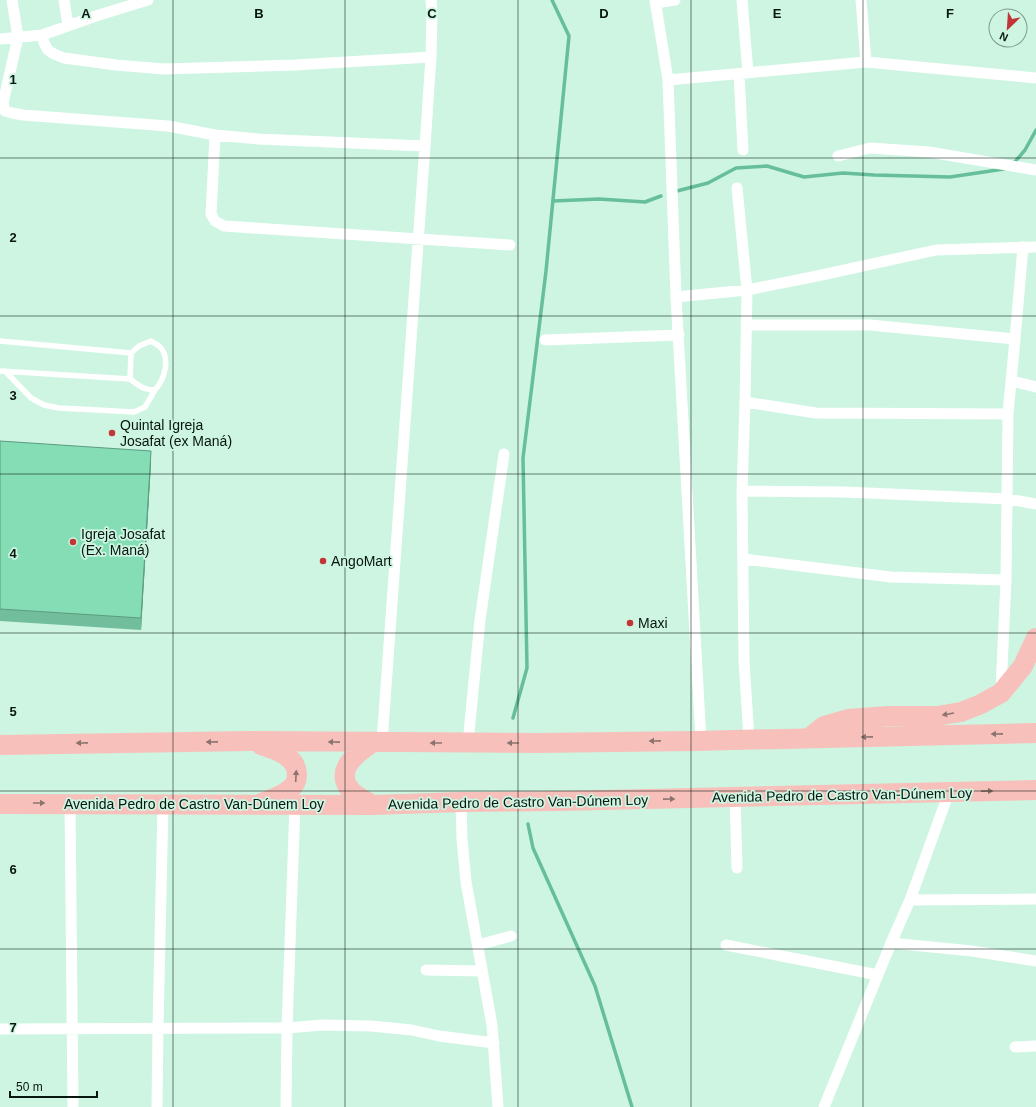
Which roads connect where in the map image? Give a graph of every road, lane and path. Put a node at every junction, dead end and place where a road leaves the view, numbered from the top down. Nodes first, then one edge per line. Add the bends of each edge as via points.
1 (12, 0) edge
2 (64, 0) edge
3 (148, 0) edge
4 (431, 0) edge
5 (674, 0) edge
6 (742, 0) edge
7 (861, 0) edge
8 (656, 2) edge
9 (68, 25) junction
10 (42, 35) junction
11 (18, 37) junction
12 (0, 39) edge
13 (431, 57) junction
14 (866, 62) junction
15 (744, 73) junction
16 (1036, 78) edge
17 (668, 80) junction
18 (215, 135) junction
19 (425, 146) junction
20 (743, 150) dead end
21 (838, 156) dead end
22 (1033, 170) edge
23 (737, 188) dead end
24 (419, 239) junction
25 (510, 245) dead end
26 (1023, 247) junction
27 (1036, 247) edge
28 (747, 290) junction
29 (676, 297) junction
30 (746, 326) junction
31 (679, 335) junction
32 (1015, 339) junction
33 (545, 340) dead end
34 (0, 341) edge
35 (131, 353) junction
36 (2, 371) edge
37 (130, 379) junction
38 (1012, 381) junction
39 (1036, 387) edge
40 (155, 390) junction
41 (745, 402) junction
42 (1008, 414) junction
43 (504, 454) dead end
44 (742, 491) junction
45 (1008, 499) junction
46 (1036, 504) edge
47 (743, 559) junction
48 (1006, 580) junction
49 (1036, 638) edge
50 (1001, 693) junction
51 (1036, 733) edge
52 (808, 738) junction
53 (749, 739) junction
54 (701, 740) junction
55 (251, 741) junction
56 (377, 742) junction
57 (468, 743) junction
58 (0, 744) edge
59 (1036, 790) edge
60 (949, 792) junction
61 (735, 797) junction
62 (461, 802) junction
63 (70, 803) junction
64 (0, 804) edge
65 (162, 804) junction
66 (256, 805) junction
67 (295, 805) junction
68 (373, 805) junction
69 (737, 868) dead end
70 (1036, 899) edge
71 (910, 900) junction
72 (511, 936) dead end
73 (891, 943) junction
74 (478, 945) junction
75 (726, 945) dead end
76 (1036, 961) edge
77 (426, 970) dead end
78 (482, 971) junction
79 (878, 975) junction
80 (0, 1028) edge
81 (73, 1028) junction
82 (158, 1028) junction
83 (287, 1028) junction
84 (494, 1043) junction
85 (1036, 1046) edge
86 (1015, 1047) dead end
87 (73, 1107) edge
88 (158, 1107) edge
89 (286, 1107) edge
90 (498, 1107) edge
91 (824, 1107) edge

1 - 11 street
2 - 9 street
3 - 9 street
4 - 13 street
5 - 8 street
6 - 15 street
7 - 14 street
8 - 17 street
9 - 10 street
10 - 11 street
10 - 13 street via 48,50 64,58 156,69 295,65
11 - 12 street
11 - 18 street via 5,91 5,110 23,115 168,126
13 - 19 street
14 - 15 street
14 - 16 street
15 - 17 street
15 - 20 street
17 - 29 street
18 - 19 street via 258,140
18 - 24 street via 211,214 215,221 224,226
19 - 24 street
21 - 22 street via 870,148 929,152
23 - 28 street
24 - 25 street
24 - 56 street
26 - 27 street
26 - 28 street via 936,250
26 - 32 street
28 - 29 street
28 - 30 street
29 - 31 street
30 - 32 street via 870,325
30 - 41 street
31 - 33 street
31 - 54 street
32 - 38 street
34 - 35 lane
35 - 37 lane
35 - 40 lane via 150,341 159,346 165,356 165,371 161,383
36 - 37 lane
36 - 40 lane via 31,398 44,405 59,408 134,412 145,407
37 - 40 lane via 147,390
38 - 39 street
38 - 42 street
41 - 42 street via 816,414
41 - 44 street
42 - 45 street
43 - 57 street via 480,620
44 - 45 street via 844,492
44 - 47 street
45 - 46 street
45 - 48 street
47 - 48 street via 891,577
47 - 53 street via 744,661
48 - 50 street
49 - 50 highway via 1023,666
50 -> 52 highway via 961,712 937,716 848,719 824,726
51 -> 52 highway
52 - 53 highway
53 - 54 highway
54 -> 57 highway
56 -> 55 highway
55 -> 58 highway
66 -> 55 highway via 291,788 295,784 297,771 284,753
57 -> 56 highway
56 - 68 highway via 352,758 345,772 348,787
60 -> 59 highway, Avenida Pedro de Castro Van-Dúnem Loy
60 - 61 highway, Avenida Pedro de Castro Van-Dúnem Loy
60 - 71 street
62 -> 61 highway, Avenida Pedro de Castro Van-Dúnem Loy
61 - 69 street
62 - 68 highway, Avenida Pedro de Castro Van-Dúnem Loy
62 - 74 street via 466,882
64 -> 63 highway, Avenida Pedro de Castro Van-Dúnem Loy
63 - 65 highway, Avenida Pedro de Castro Van-Dúnem Loy
63 - 81 street
65 - 66 highway, Avenida Pedro de Castro Van-Dúnem Loy
65 - 82 street
66 - 67 highway, Avenida Pedro de Castro Van-Dúnem Loy
67 - 68 highway, Avenida Pedro de Castro Van-Dúnem Loy
67 - 83 street
70 - 71 street
71 - 73 street
72 - 74 street
73 - 76 street via 972,951
73 - 79 street
74 - 78 street
75 - 79 street
77 - 78 street
78 - 84 street
79 - 91 street
80 - 81 street
81 - 82 street
81 - 87 street
82 - 83 street
82 - 88 street
83 - 84 street via 322,1025 371,1026
83 - 89 street
84 - 90 street
85 - 86 street

